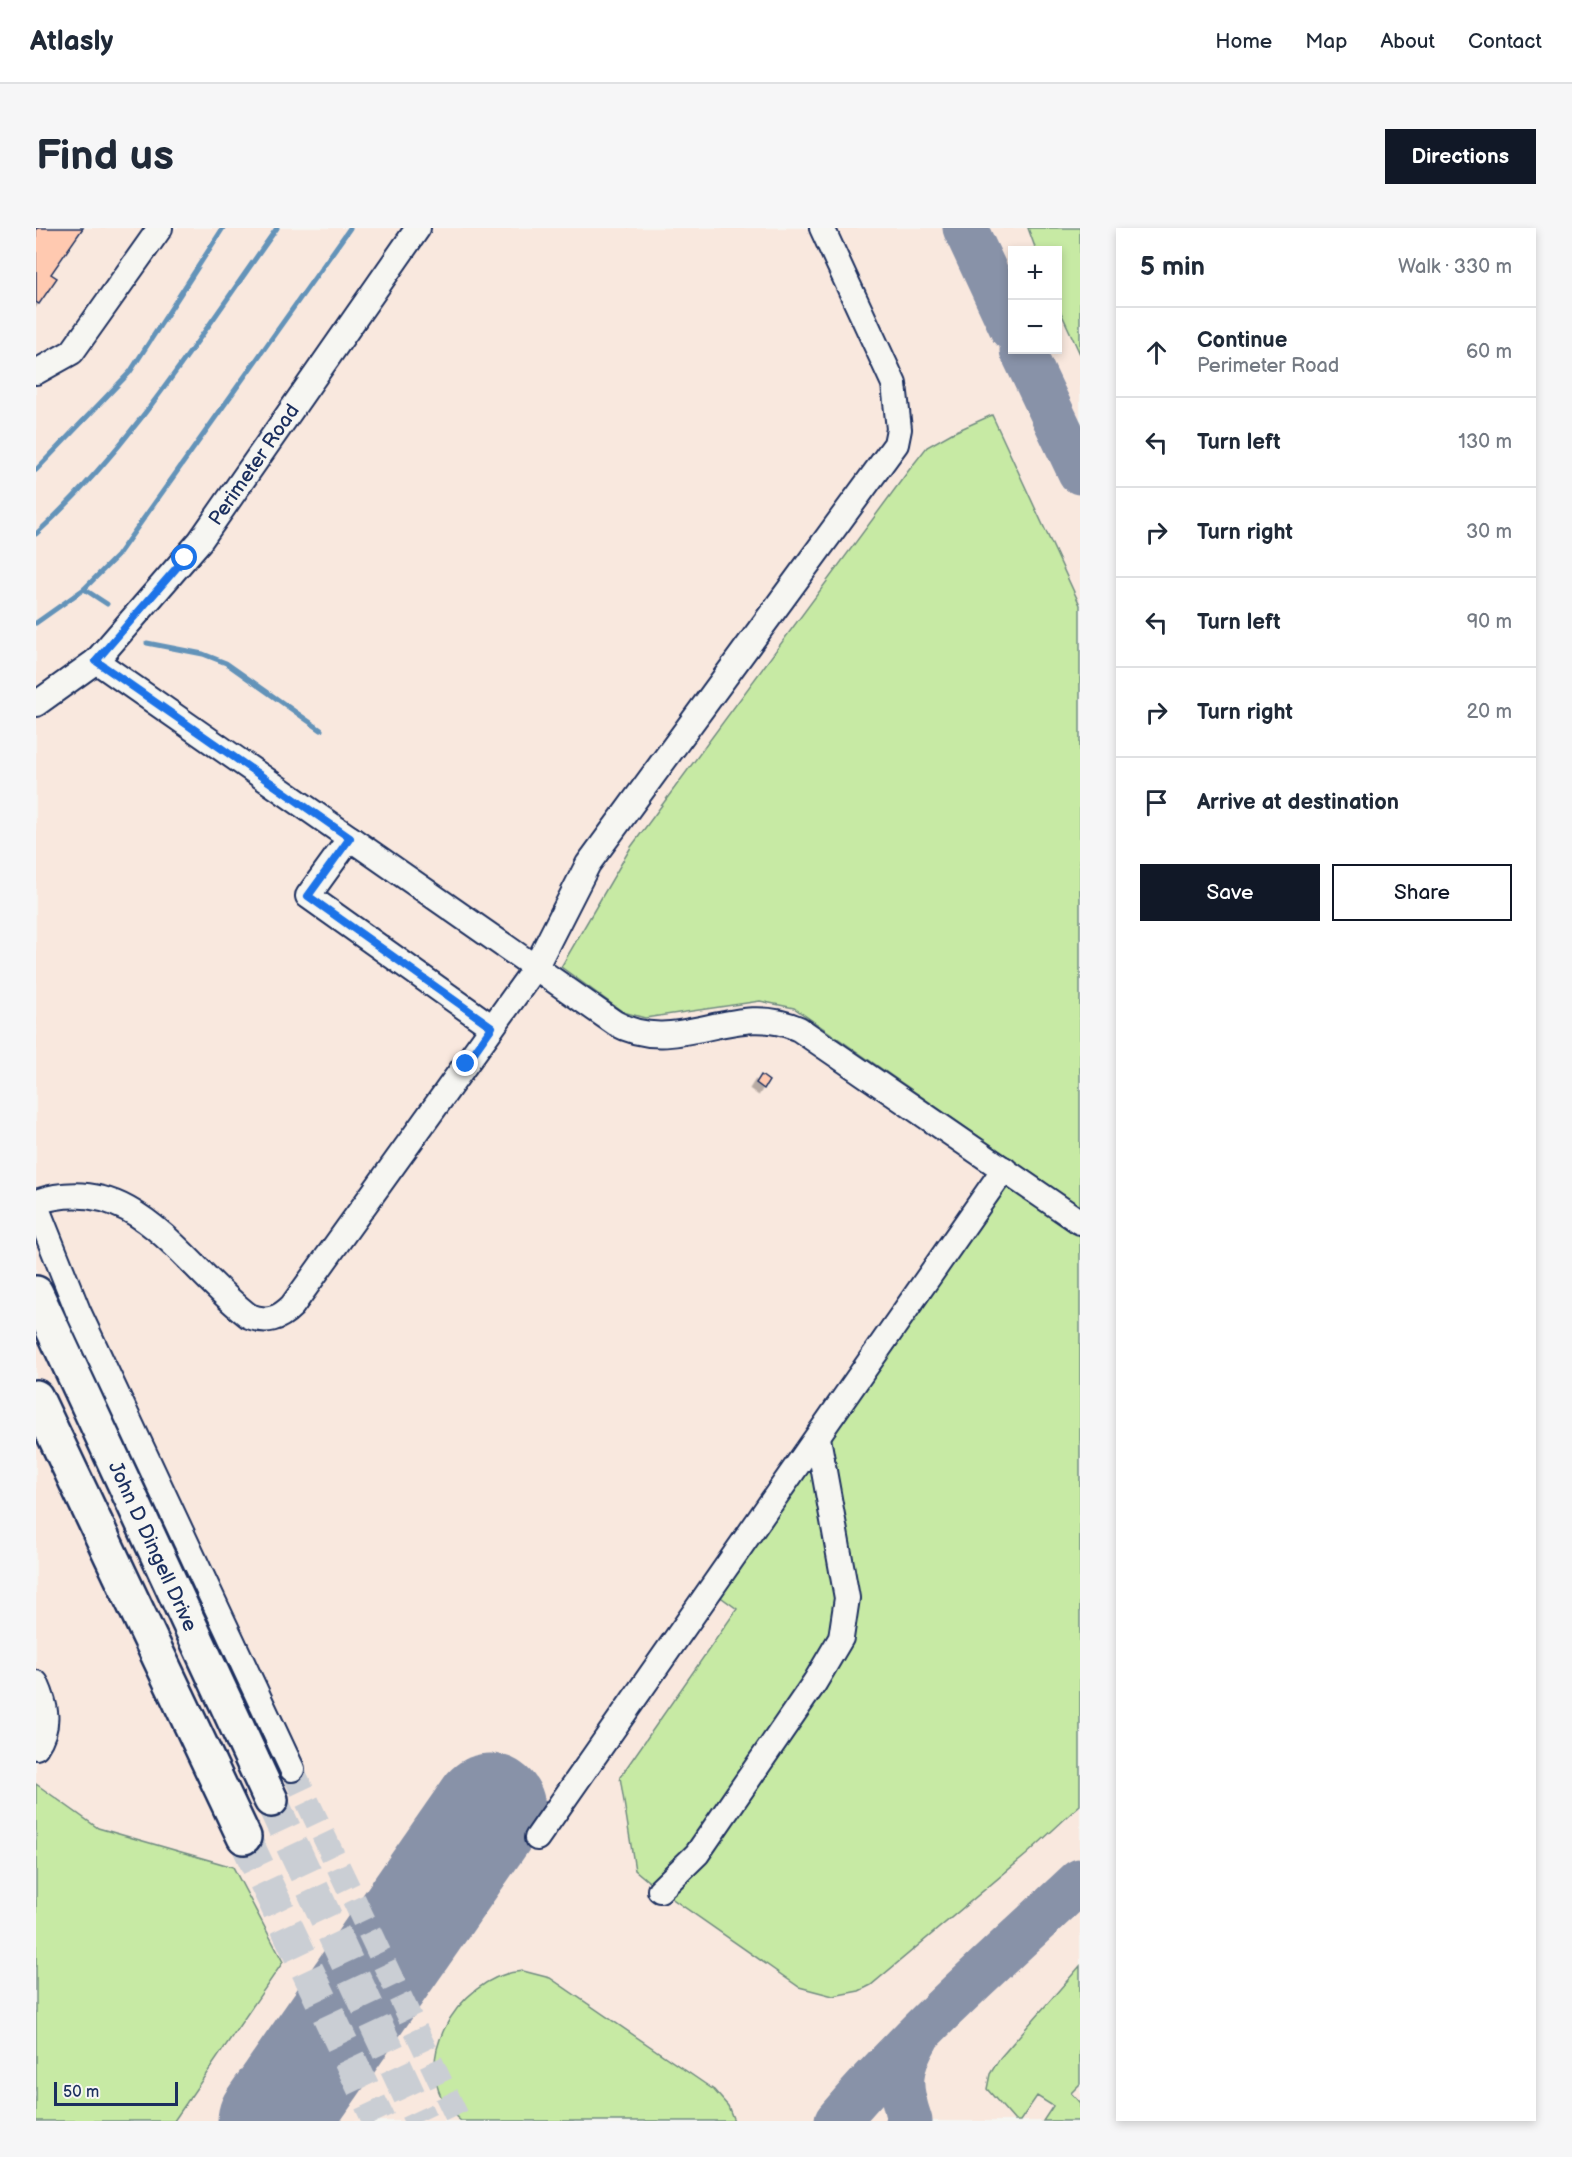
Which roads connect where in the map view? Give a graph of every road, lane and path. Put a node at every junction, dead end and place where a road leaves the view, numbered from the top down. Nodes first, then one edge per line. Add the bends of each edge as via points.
1 (418, 228) edge
2 (822, 228) edge
3 (155, 230) edge
4 (36, 372) edge
5 (96, 661) junction
6 (36, 704) edge
7 (350, 838) junction
8 (535, 968) junction
9 (492, 1027) junction
10 (1004, 1169) junction
11 (36, 1202) edge
12 (36, 1206) edge
13 (1080, 1222) edge
14 (36, 1293) edge
15 (36, 1397) edge
16 (818, 1438) junction
17 (36, 1683) edge
18 (36, 1747) edge
19 (292, 1769) tunnel mouth
20 (271, 1800) tunnel mouth
21 (244, 1837) tunnel mouth
22 (537, 1838) dead end
23 (660, 1890) dead end

1 - 5 lane, Perimeter Road via 200,541
2 - 8 lane via 894,384 899,429 896,444 588,864
3 - 4 lane via 72,352
5 - 6 lane, Perimeter Road
5 - 7 lane
7 - 8 lane
7 - 9 lane via 308,896
8 - 9 lane
8 - 10 lane via 615,1023 646,1035 751,1019 785,1023 799,1029
9 - 11 lane via 292,1306 270,1320 259,1320 240,1309 132,1209 108,1200 69,1194
10 - 13 lane
10 - 16 lane
12 - 19 lane via 78,1311
14 - 20 highway, John D Dingell Drive
15 - 21 highway
16 - 22 lane
16 - 23 lane via 847,1598 841,1638 697,1854
17 - 18 lane via 46,1714 44,1733

